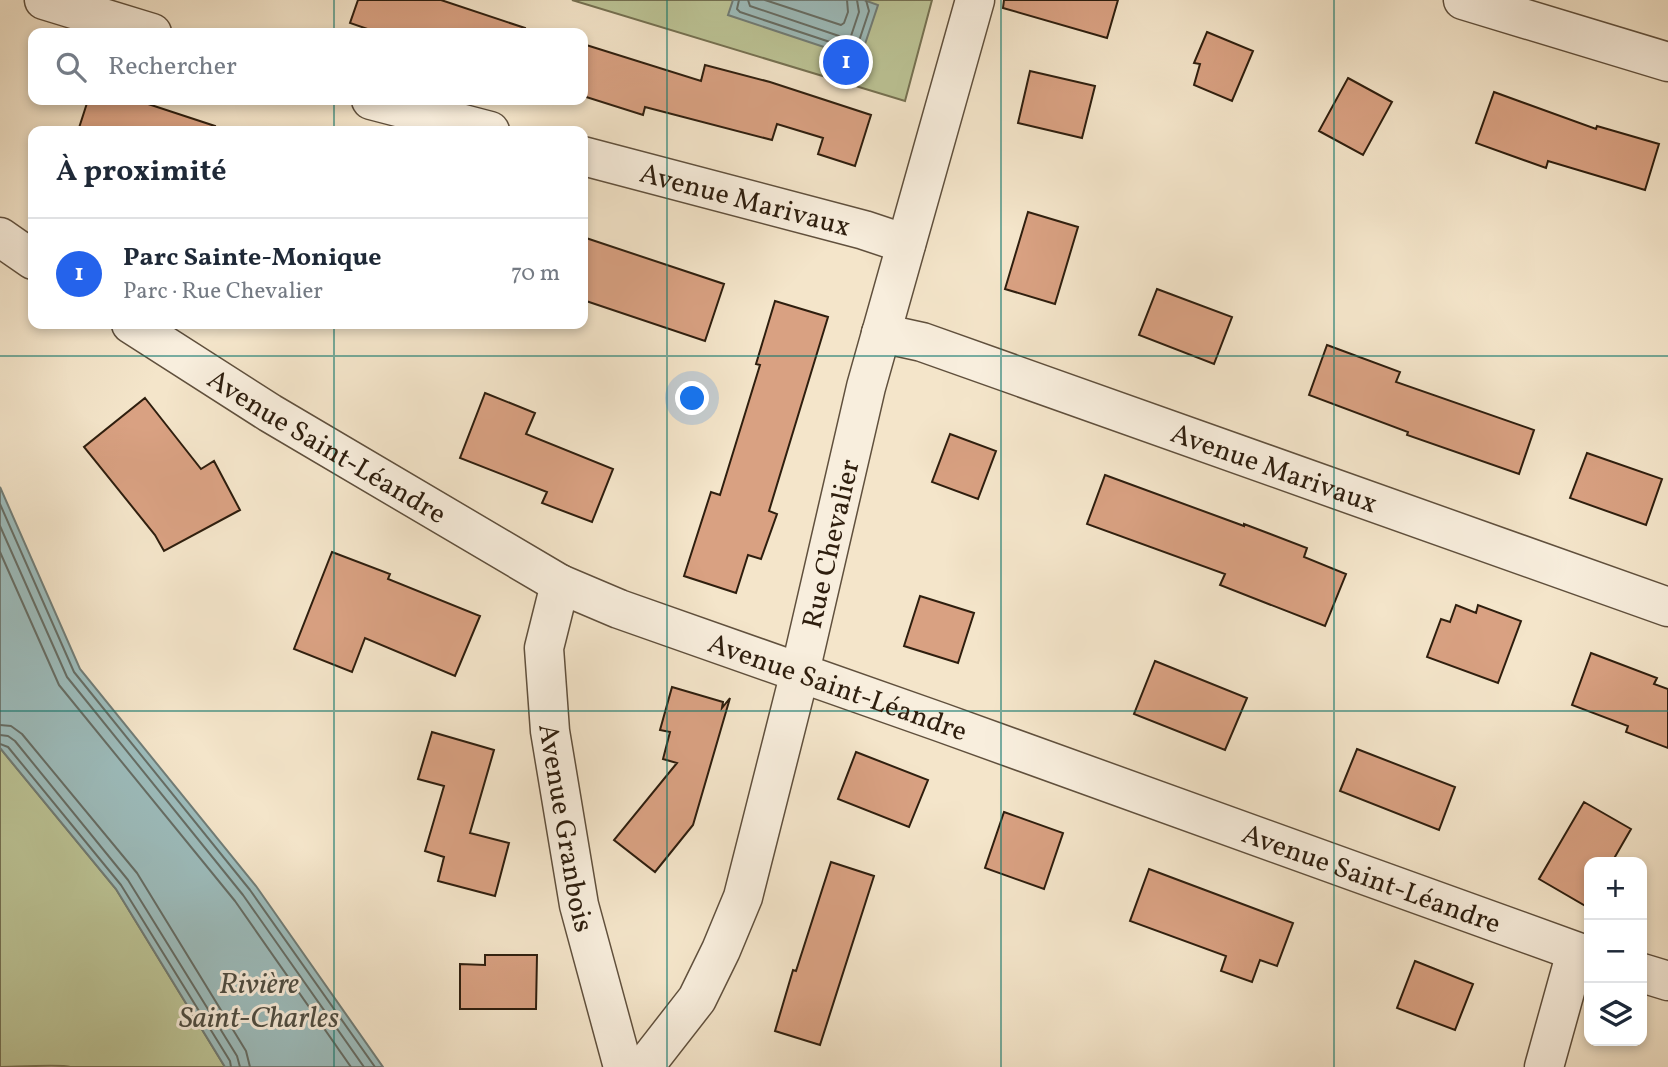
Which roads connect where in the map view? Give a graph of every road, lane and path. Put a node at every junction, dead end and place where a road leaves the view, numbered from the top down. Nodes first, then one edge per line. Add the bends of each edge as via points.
1 (44, 0) edge
2 (975, 0) edge
3 (1476, 2) edge
4 (136, 28) edge
5 (1668, 62) edge
6 (390, 105) edge
7 (471, 126) edge
8 (588, 157) edge
9 (0, 237) edge
10 (906, 244) junction
11 (28, 257) edge
12 (139, 329) edge
13 (881, 333) junction
14 (560, 584) junction
15 (1668, 607) edge
16 (800, 672) junction
17 (1583, 954) edge
18 (1647, 975) edge
19 (1668, 981) edge
20 (623, 1067) edge
21 (644, 1067) edge
22 (1544, 1067) edge

1 - 4 street
2 - 10 street, Rue Chevalier
3 - 5 street
6 - 7 street
8 - 10 street, Avenue Marivaux
9 - 11 street
10 - 13 street, Rue Chevalier
12 - 14 street, Avenue Saint-Léandre via 270,413
13 - 15 street, Avenue Marivaux via 922,342
13 - 16 street, Rue Chevalier
14 - 16 street, Avenue Saint-Léandre
14 - 20 street, Avenue Granbois via 544,648 550,731 579,905
16 - 17 street, Avenue Saint-Léandre
16 - 21 street, Rue Chevalier via 743,897 697,999
17 - 22 street
18 - 19 street

